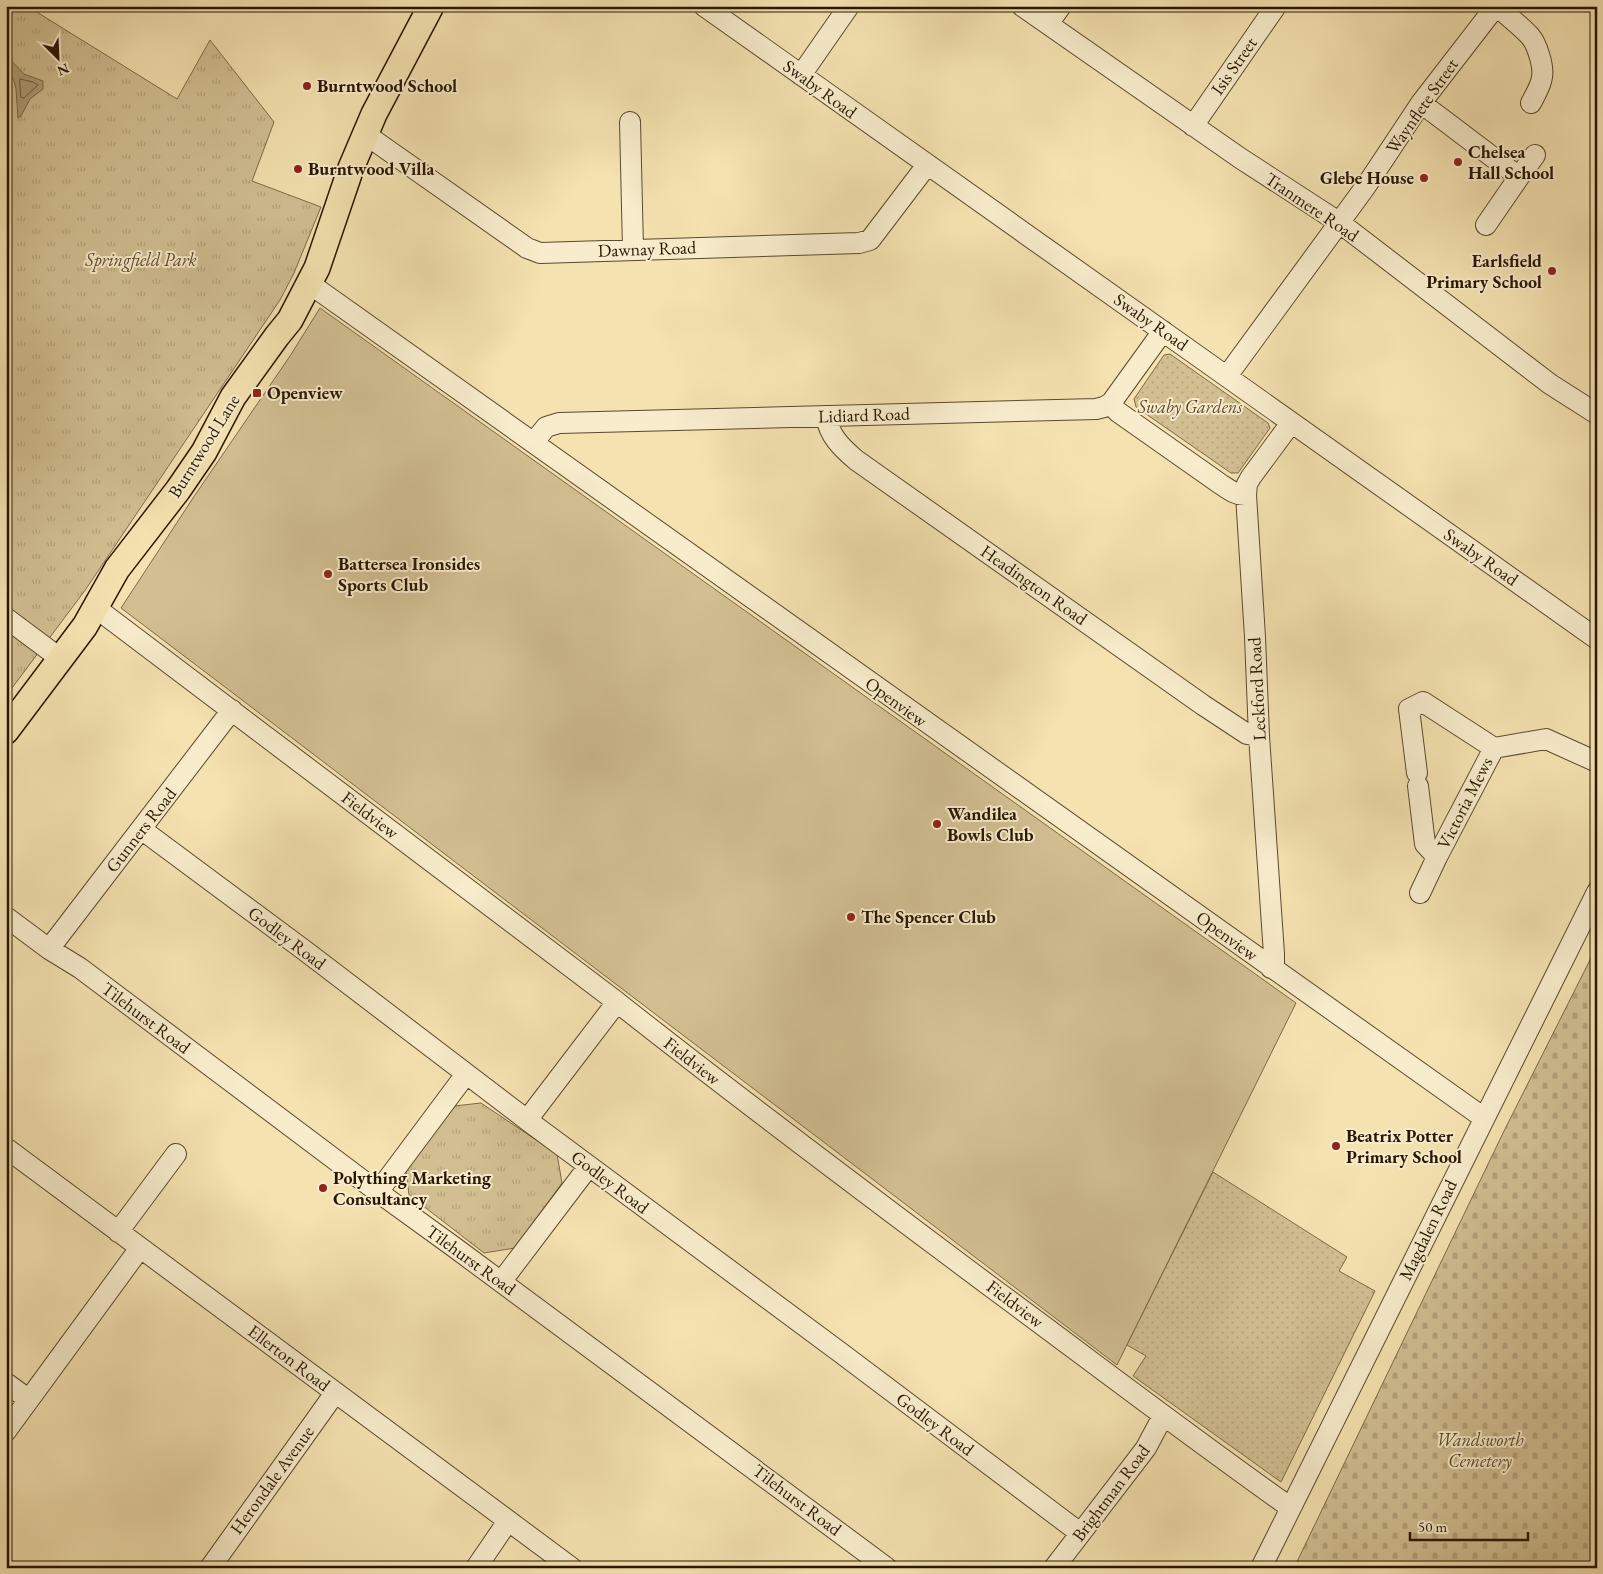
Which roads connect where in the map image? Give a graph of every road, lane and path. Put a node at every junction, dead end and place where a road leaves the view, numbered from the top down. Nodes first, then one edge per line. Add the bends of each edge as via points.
1 (431, 6) edge
2 (704, 6) edge
3 (849, 6) edge
4 (1022, 6) edge
5 (1061, 6) edge
6 (1276, 6) edge
7 (1496, 6) edge
8 (1048, 24) junction
9 (801, 75) junction
10 (1531, 102) dead end
11 (1421, 103) junction
12 (630, 122) dead end
13 (1193, 126) junction
14 (365, 134) junction
15 (1535, 155) dead end
16 (927, 165) junction
17 (1519, 177) junction
18 (1340, 223) junction
19 (1486, 225) dead end
20 (633, 249) junction
21 (310, 284) junction
22 (1163, 331) junction
23 (1227, 376) junction
24 (1111, 403) junction
25 (1597, 414) edge
26 (826, 416) junction
27 (1291, 423) junction
28 (534, 442) junction
29 (1246, 495) junction
30 (96, 608) junction
31 (6, 618) edge
32 (1597, 639) edge
33 (61, 659) junction
34 (232, 710) junction
35 (6, 730) edge
36 (1259, 736) junction
37 (1494, 748) junction
38 (1597, 762) edge
39 (141, 830) junction
40 (1437, 857) junction
41 (1597, 892) edge
42 (1420, 893) dead end
43 (6, 917) edge
44 (49, 949) junction
45 (1271, 968) junction
46 (617, 1002) junction
47 (466, 1074) junction
48 (1484, 1118) junction
49 (526, 1120) junction
50 (6, 1148) edge
51 (176, 1154) dead end
52 (589, 1166) junction
53 (378, 1192) junction
54 (118, 1232) junction
55 (140, 1248) junction
56 (501, 1282) junction
57 (6, 1383) edge
58 (335, 1393) junction
59 (28, 1400) junction
60 (1164, 1416) junction
61 (6, 1431) edge
62 (1292, 1506) junction
63 (508, 1521) junction
64 (1080, 1533) junction
65 (210, 1568) edge
66 (476, 1568) edge
67 (572, 1568) edge
68 (887, 1568) edge
69 (1054, 1568) edge
70 (1261, 1568) edge

1 - 14 main road
2 - 9 street, Swaby Road
3 - 9 street
4 - 8 street, Tranmere Road
5 - 8 street
6 - 13 street, Isis Street
7 - 10 street via 1530,37 1540,58 1542,78
7 - 11 street, Waynflete Street
8 - 13 street, Tranmere Road
9 - 16 street, Swaby Road
11 - 17 street
11 - 18 street, Waynflete Street
12 - 20 street
13 - 18 street, Tranmere Road
14 - 20 street, Dawnay Road via 533,252
14 - 21 main road
15 - 17 street
16 - 20 street, Dawnay Road via 870,240 859,243
16 - 22 street, Swaby Road
17 - 19 street
18 - 23 street, Waynflete Street
18 - 25 street, Tranmere Road via 1550,384
21 - 28 street, Openview
21 - 30 main road, Burntwood Lane via 290,320 268,348 279,351 247,400 227,408 212,438 190,447 154,500 159,515 117,569
22 - 23 street, Swaby Road
22 - 24 street
23 - 27 street, Swaby Road
24 - 26 street, Lidiard Road via 1096,409
24 - 29 street via 1118,412 1219,483 1235,493
26 - 28 street, Lidiard Road via 559,423 546,427
26 - 36 street, Headington Road via 827,426 839,446 856,460 1210,710 1247,734
27 - 29 street, Leckford Road via 1247,484
27 - 32 street, Swaby Road
28 - 45 street, Openview
29 - 36 street, Leckford Road
30 - 33 main road, Burntwood Lane
30 - 34 street, Fieldview
31 - 33 street
33 - 35 main road, Burntwood Lane
34 - 39 street, Gunners Road
34 - 46 street, Fieldview
36 - 45 street, Leckford Road via 1274,961
37 - 38 street, Victoria Mews via 1546,739
37 - 40 street, Victoria Mews
37 - 40 street, Victoria Mews via 1423,702 1409,709 1424,844
39 - 44 street, Gunners Road
39 - 47 street, Godley Road
40 - 42 street, Victoria Mews
41 - 48 street, Magdalen Road
43 - 44 street, Tilehurst Road
44 - 53 street, Tilehurst Road via 80,968
45 - 48 street, Openview
46 - 49 street
46 - 60 street, Fieldview via 713,1078
47 - 49 street, Godley Road
47 - 53 street
48 - 62 street, Magdalen Road
49 - 52 street, Godley Road
50 - 54 street, Ellerton Road
51 - 54 street
52 - 56 street
52 - 64 street, Godley Road
53 - 56 street, Tilehurst Road
54 - 55 street, Ellerton Road
55 - 58 street, Ellerton Road
55 - 59 street
56 - 68 street, Tilehurst Road
57 - 59 street
58 - 63 street, Ellerton Road
58 - 65 street, Herondale Avenue
59 - 61 street
60 - 62 street, Fieldview
60 - 64 street, Brightman Road via 1146,1448
62 - 70 street, Magdalen Road
63 - 66 street
63 - 67 street, Ellerton Road
64 - 69 street, Brightman Road

